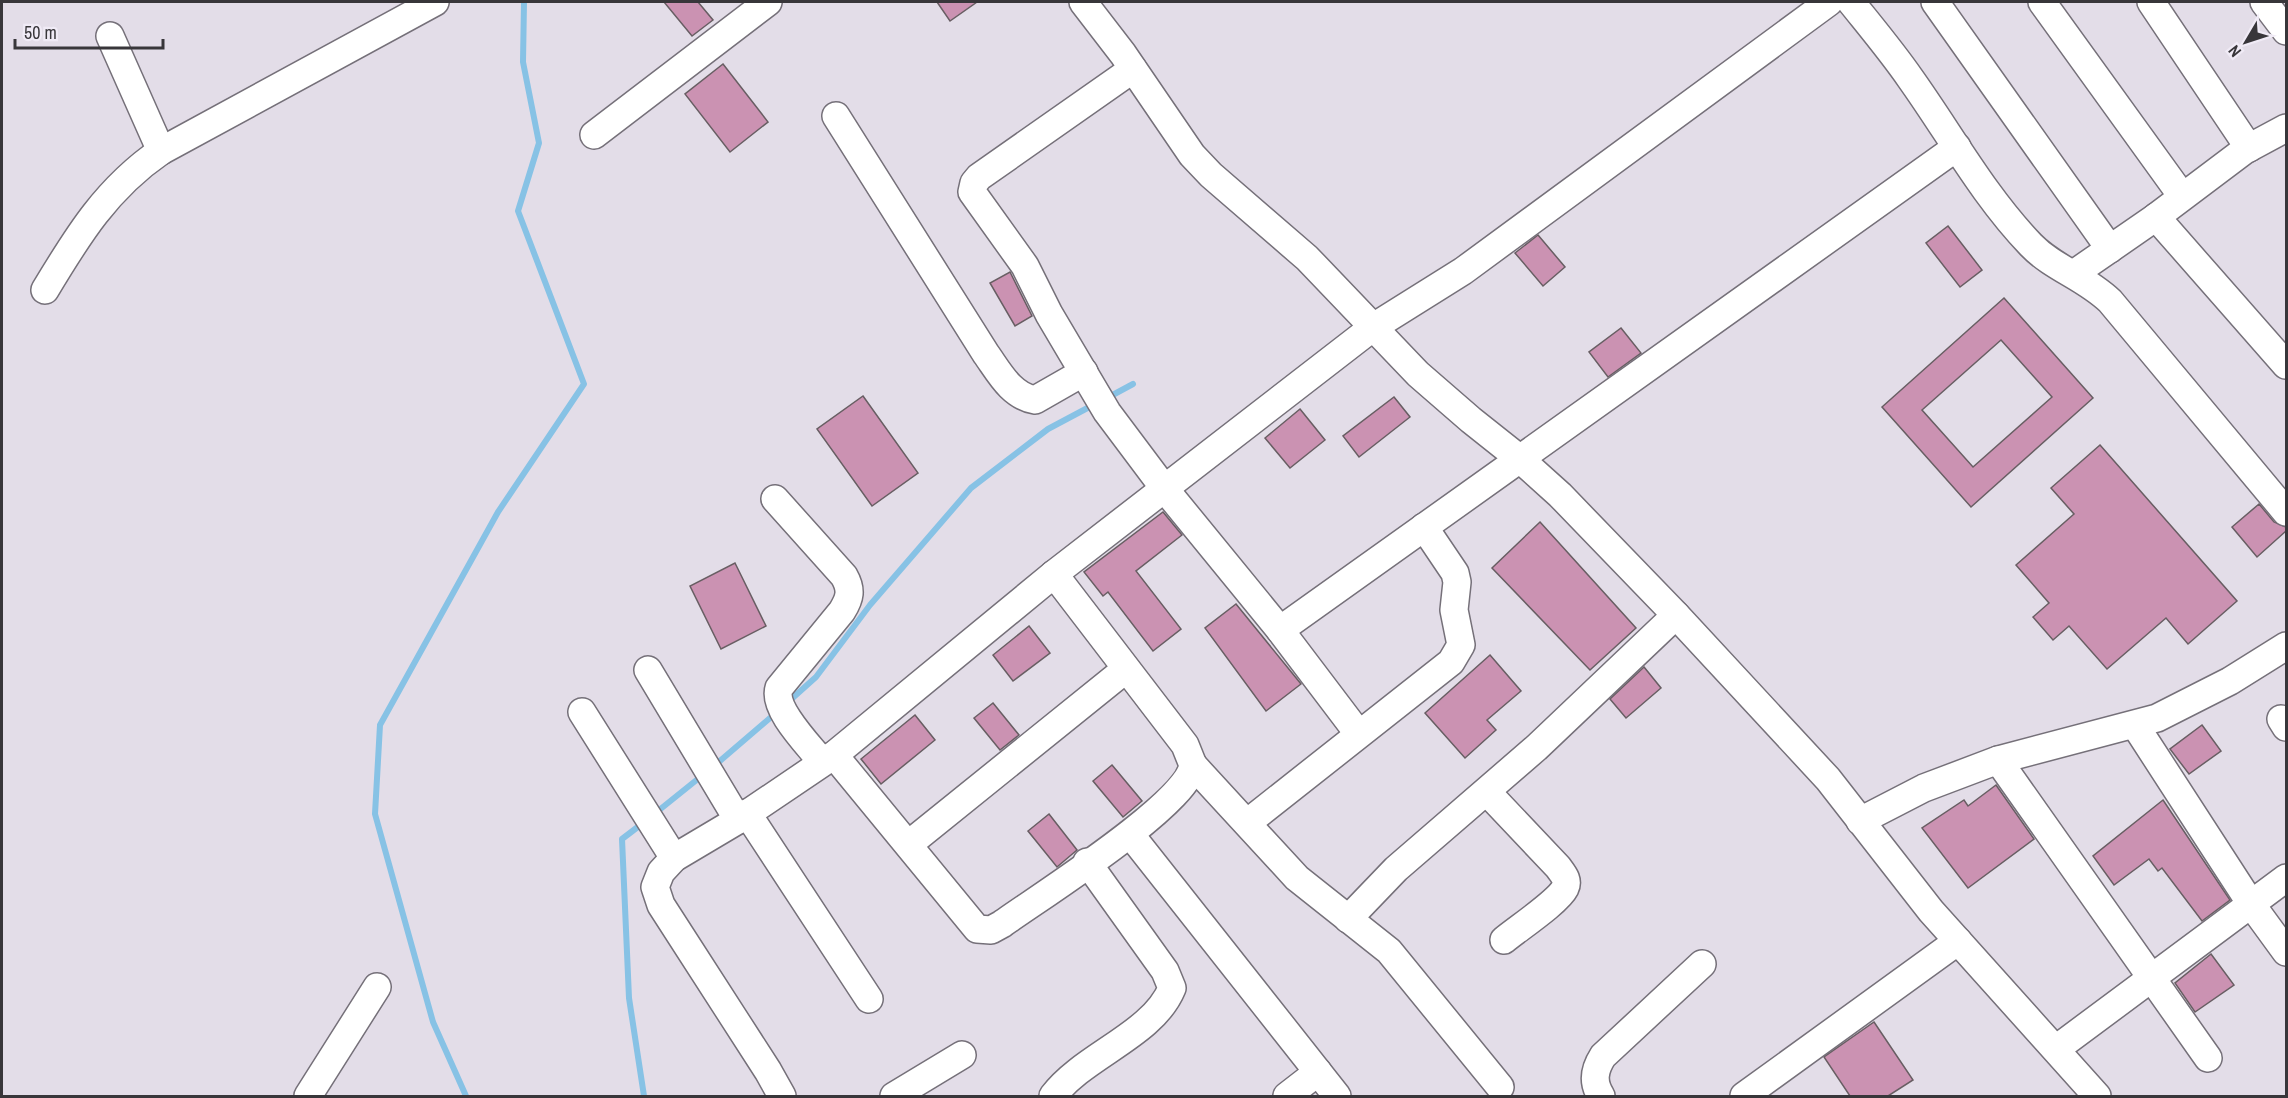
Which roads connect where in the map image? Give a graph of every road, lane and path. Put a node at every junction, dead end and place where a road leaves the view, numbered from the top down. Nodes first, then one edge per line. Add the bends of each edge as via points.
1 (432, 2) edge
2 (768, 2) edge
3 (1829, 2) edge
4 (1851, 2) edge
5 (1935, 2) edge
6 (2042, 2) edge
7 (2151, 2) edge
8 (2264, 2) edge
9 (1093, 5) edge
10 (2286, 31) edge
11 (110, 36) dead end
12 (1133, 69) junction
13 (836, 117) dead end
14 (2286, 128) edge
15 (594, 135) dead end
16 (1957, 147) junction
17 (2249, 148) junction
18 (161, 151) junction
19 (2182, 196) junction
20 (2156, 217) junction
21 (2110, 249) junction
22 (2075, 273) junction
23 (45, 290) dead end
24 (1372, 327) junction
25 (2286, 365) edge
26 (1088, 381) junction
27 (1520, 459) junction
28 (1164, 488) junction
29 (775, 499) dead end
30 (2286, 512) edge
31 (1424, 527) junction
32 (1054, 574) junction
33 (1676, 615) junction
34 (1280, 630) junction
35 (2286, 646) edge
36 (1126, 669) junction
37 (648, 670) dead end
38 (582, 712) dead end
39 (2135, 725) junction
40 (1358, 734) junction
41 (828, 758) junction
42 (1998, 760) junction
43 (1193, 765) junction
44 (1487, 792) junction
45 (742, 816) junction
46 (1860, 821) junction
47 (1247, 823) junction
48 (1130, 834) junction
49 (909, 844) junction
50 (667, 847) junction
51 (1088, 862) junction
52 (2286, 878) edge
53 (2251, 904) junction
54 (1348, 919) junction
55 (1504, 940) dead end
56 (1959, 941) junction
57 (2286, 952) edge
58 (1702, 964) dead end
59 (2151, 978) junction
60 (377, 987) dead end
61 (869, 999) dead end
62 (2056, 1049) junction
63 (962, 1055) dead end
64 (2208, 1058) dead end
65 (1318, 1072) junction
66 (1500, 1087) dead end
67 (1063, 1092) edge
68 (308, 1096) edge
69 (782, 1096) edge
70 (894, 1096) edge
71 (1287, 1096) edge
72 (1337, 1096) edge
73 (1601, 1096) edge
74 (1744, 1096) edge
75 (2097, 1096) edge

1 - 18 street
2 - 15 street
3 - 24 street via 1463,272
4 - 16 street via 1910,77
5 - 21 street
6 - 19 street
7 - 17 street
8 - 10 street
9 - 12 street
11 - 18 street
12 - 24 street via 1192,155 1307,258
12 - 26 street via 979,177 972,187 978,202 1025,266
13 - 26 street via 986,354 1012,388 1035,400
14 - 17 street
16 - 22 street via 1985,190 2033,247
16 - 27 street
17 - 19 street
18 - 23 street via 132,171 105,199
19 - 20 street
20 - 21 street
20 - 25 street
21 - 22 street
22 - 30 street via 2122,314
24 - 27 street via 1453,405
24 - 28 street
26 - 28 street
27 - 31 street
27 - 33 street
28 - 32 street
28 - 34 street
29 - 41 street via 850,587 842,611 779,688 784,713
31 - 34 street
31 - 40 street via 1458,582 1454,610 1460,650 1451,662
32 - 36 street
32 - 41 street
33 - 44 street
33 - 46 street via 1807,756
34 - 40 street
35 - 39 street via 2180,708
36 - 43 street via 1185,745
36 - 49 street
37 - 45 street via 717,784
38 - 50 street
39 - 42 street
39 - 53 street
40 - 47 street
41 - 45 street
41 - 49 street
42 - 46 street via 1924,788
42 - 59 street
43 - 47 street
43 - 48 street via 1186,783
44 - 54 street via 1396,869
44 - 55 street via 1566,879 1565,888 1557,897
45 - 50 street
45 - 61 street
46 - 56 street
47 - 54 street via 1297,878
48 - 51 street
48 - 65 street
49 - 51 street via 962,913 977,928 991,930
50 - 69 street via 655,887 661,905
51 - 67 street via 1165,971 1172,988 1155,1011 1123,1040 1090,1061
52 - 53 street
53 - 57 street
53 - 59 street
54 - 66 street via 1389,951
56 - 62 street
56 - 74 street
58 - 73 street via 1603,1056 1594,1079
59 - 62 street
59 - 64 street
60 - 68 street
62 - 75 street
63 - 70 street
65 - 71 street
65 - 72 street

